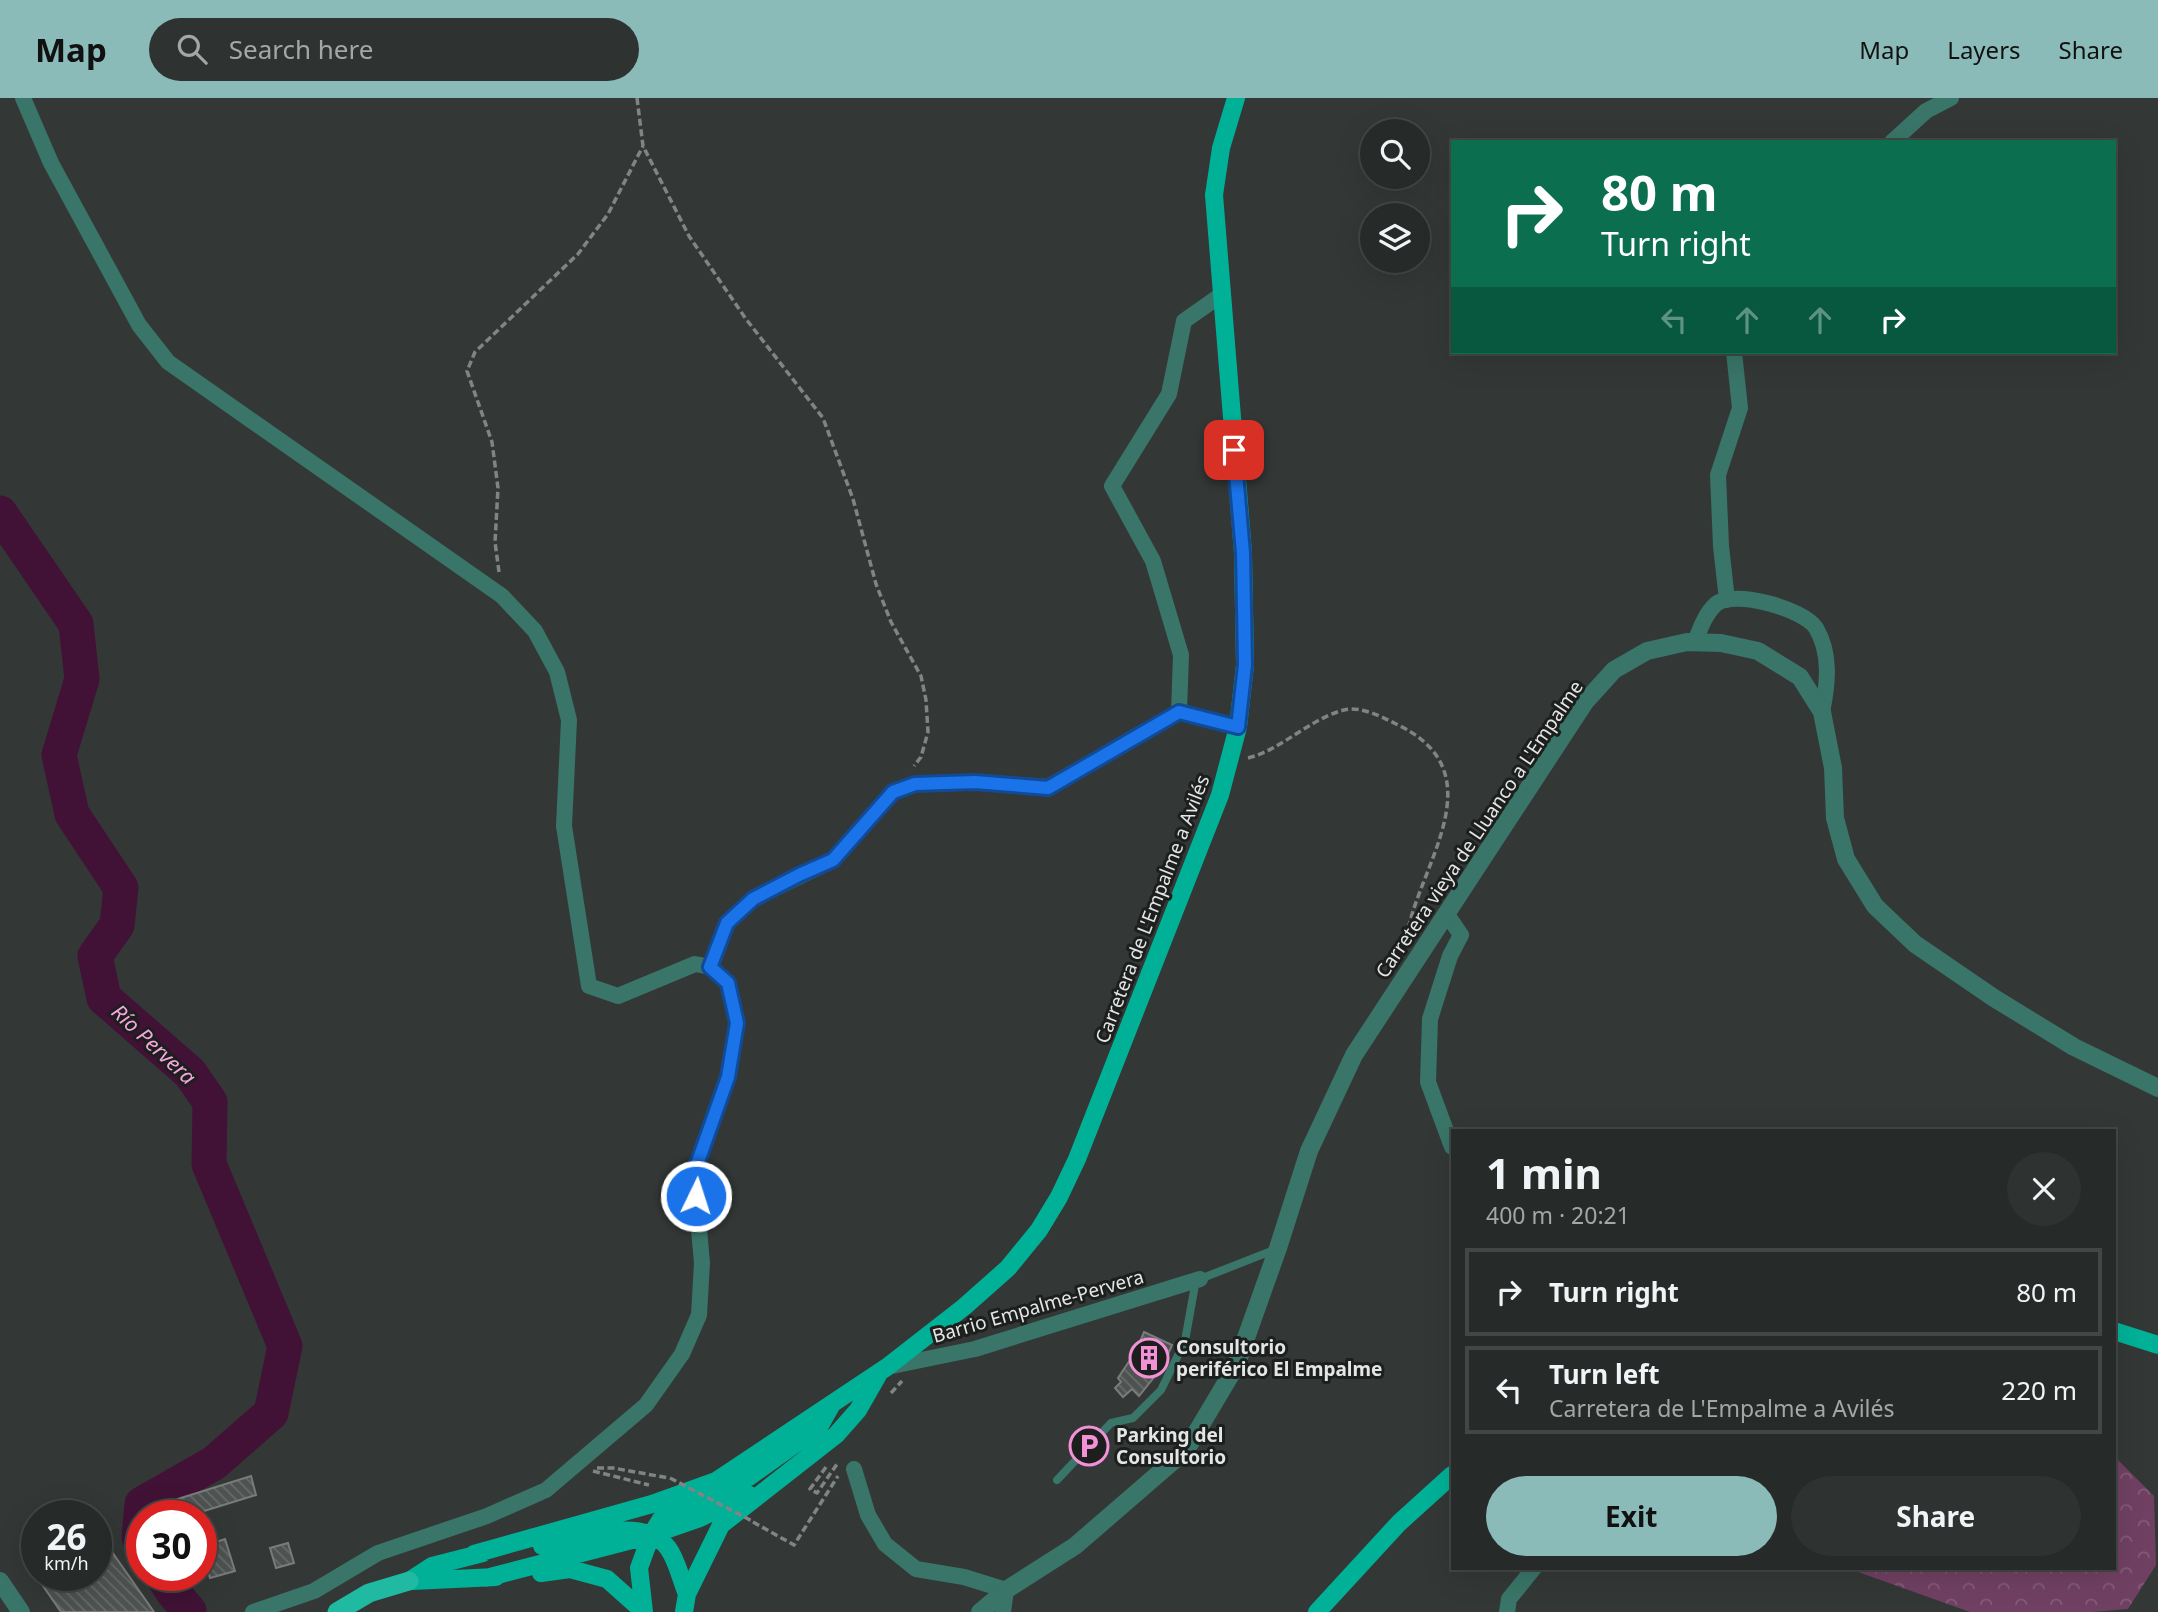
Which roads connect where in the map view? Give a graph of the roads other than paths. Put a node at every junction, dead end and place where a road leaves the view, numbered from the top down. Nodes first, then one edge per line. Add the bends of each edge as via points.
1 (23, 98) edge
2 (1236, 98) edge
3 (1951, 98) edge
4 (1894, 140) edge
5 (1221, 295) junction
6 (1734, 354) edge
7 (1727, 600) junction
8 (1695, 642) junction
9 (1179, 712) junction
10 (1822, 712) junction
11 (1238, 727) junction
12 (1446, 914) junction
13 (710, 967) junction
14 (2158, 1088) edge
15 (1451, 1144) edge
16 (1278, 1248) junction
17 (1200, 1279) junction
18 (2116, 1332) edge
19 (2158, 1345) edge
20 (884, 1369) junction
21 (834, 1401) junction
22 (854, 1469) dead end
23 (1451, 1476) edge
24 (780, 1478) junction
25 (1057, 1480) dead end
26 (651, 1535) junction
27 (474, 1554) junction
28 (1532, 1570) edge
29 (486, 1578) junction
30 (0, 1581) edge
31 (409, 1581) junction
32 (1006, 1590) junction
33 (685, 1603) edge
34 (21, 1612) edge
35 (253, 1612) edge
36 (337, 1612) edge
37 (644, 1612) edge
38 (980, 1612) edge
39 (1003, 1612) edge
40 (1317, 1612) edge
41 (1507, 1612) edge

1 - 13 street via 51,163 139,325 168,362 502,596 535,631 557,672 569,720 564,826 589,986 618,996 695,964
2 - 5 main road, Carretera de L'Empalme a Avilés via 1220,148 1214,195
3 - 4 street via 1926,111
5 - 9 street via 1184,321 1169,394 1112,486 1153,561 1178,643
5 - 11 main road, Carretera de L'Empalme a Avilés via 1243,553 1245,665
6 - 7 street via 1740,408 1718,475
7 - 8 street via 1710,612
7 - 10 street via 1774,603 1814,625 1826,650 1827,690
8 - 10 street, Carretera vieya de Lluanco a L'Empalme via 1758,651 1800,677
8 - 12 street, Carretera vieya de Lluanco a L'Empalme via 1647,651 1614,670 1585,702
9 - 11 street
9 - 13 street via 1048,788 963,782 915,784 893,792 833,860 753,899 727,923
10 - 14 street, Carretera vieya de Lluanco a L'Empalme via 1833,768 1835,818 1846,859 1875,906 1915,944 1994,998 2074,1047
11 - 20 main road, Carretera de L'Empalme a Avilés via 1220,795 1059,1197 1008,1268
12 - 15 street via 1461,935 1430,1018 1428,1082
12 - 16 street, Carretera vieya de Lluanco a L'Empalme via 1354,1055 1309,1151
13 - 35 street via 728,983 737,1023 728,1077 694,1173 702,1264 699,1315 682,1354 654,1395 546,1490 487,1516 377,1553 314,1591
16 - 17 lane
16 - 32 street, Carretera vieya de Lluanco a L'Empalme via 1236,1366 1186,1450 1075,1546
17 - 20 street, Barrio Empalme-Pervera via 975,1349
17 - 25 lane via 1185,1341 1161,1390 1133,1418 1111,1423
18 - 19 main road
20 - 21 main road, Carretera de L'Empalme a Avilés
20 - 24 main road via 836,1435
21 - 26 main road via 819,1427 749,1477 662,1519
21 - 27 main road, Carretera de L'Empalme a Avilés via 716,1480 652,1504
22 - 32 street via 868,1515 885,1544 916,1569
23 - 40 main road
24 - 26 main road via 700,1518
24 - 33 main road via 721,1525
26 - 27 main road via 625,1529 541,1547
26 - 29 main road
26 - 33 main road via 668,1547
26 - 37 main road via 639,1568
27 - 31 main road via 432,1566
28 - 41 street via 1509,1599
29 - 31 main road
29 - 37 main road via 570,1569 607,1579
30 - 34 street
31 - 36 highway via 369,1592
32 - 38 street, Carretera vieya de Lluanco a L'Empalme
32 - 39 street

